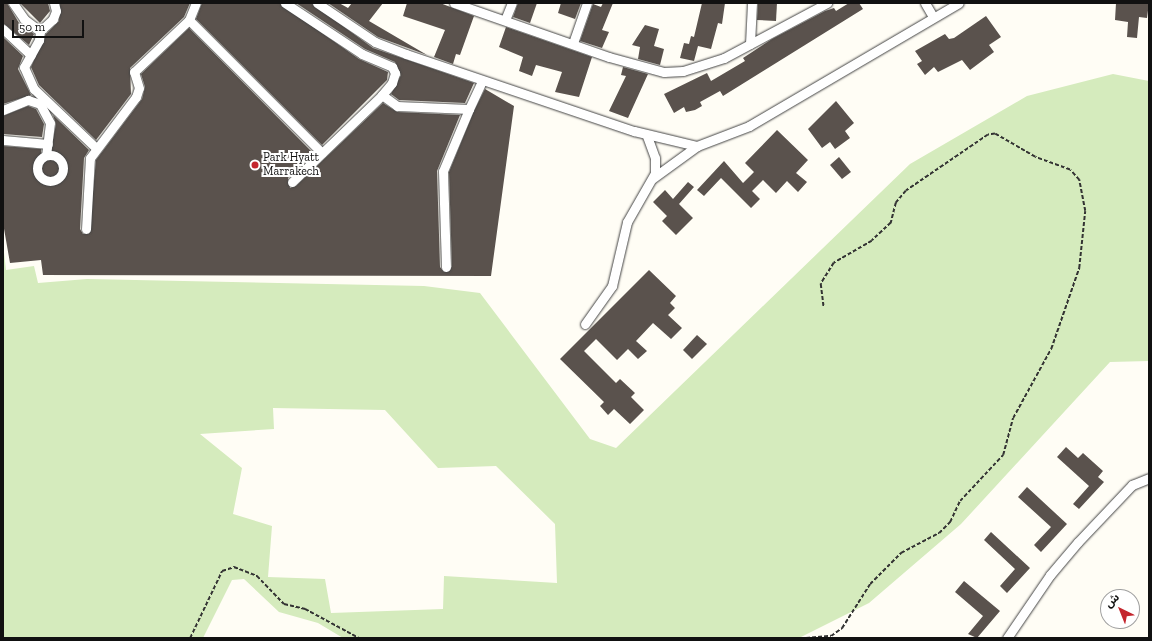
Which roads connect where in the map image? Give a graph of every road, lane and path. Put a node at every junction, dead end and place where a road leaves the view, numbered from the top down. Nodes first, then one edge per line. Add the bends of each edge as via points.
1 (13, 3) edge
2 (54, 3) edge
3 (196, 3) edge
4 (285, 3) edge
5 (316, 3) edge
6 (454, 3) edge
7 (512, 3) edge
8 (587, 3) edge
9 (752, 3) edge
10 (827, 3) edge
11 (925, 3) edge
12 (959, 3) edge
13 (933, 17) junction
14 (189, 20) junction
15 (505, 20) junction
16 (3, 29) edge
17 (40, 31) junction
18 (573, 43) junction
19 (750, 44) junction
20 (31, 55) junction
21 (482, 81) junction
22 (382, 95) junction
23 (469, 109) junction
24 (3, 110) edge
25 (648, 136) junction
26 (3, 140) edge
27 (48, 144) junction
28 (697, 146) junction
29 (96, 148) junction
30 (322, 153) junction
31 (46, 155) dead end
32 (655, 162) junction
33 (672, 166) junction
34 (653, 178) junction
35 (292, 182) dead end
36 (86, 229) dead end
37 (446, 267) dead end
38 (824, 306) dead end
39 (585, 324) dead end
40 (1149, 478) edge
41 (190, 638) edge
42 (359, 638) edge
43 (806, 638) edge
44 (1007, 638) edge

1 - 17 street via 24,20
2 - 17 street via 53,19
3 - 14 street
4 - 22 street via 362,54 392,67 395,73 392,83
5 - 21 street via 375,42
6 - 15 street
7 - 15 street
8 - 18 street
9 - 19 street
10 - 19 street
11 - 13 street
12 - 13 street
13 - 28 street via 748,126
14 - 29 street via 134,72 139,88 136,97
14 - 30 street
15 - 18 street
16 - 20 street
17 - 20 street
18 - 19 street via 664,72 719,60
20 - 29 street via 24,67 34,89
21 - 23 street
21 - 25 street
22 - 23 street via 397,106
22 - 30 street
23 - 37 street via 443,171
24 - 27 street via 28,100 40,104 50,123
25 - 28 street
25 - 32 street
26 - 27 street
27 - 31 street
28 - 33 street
29 - 36 street via 87,181
30 - 35 street
32 - 33 street
32 - 34 street
33 - 34 street
34 - 39 street via 627,222 610,291
38 - 43 path via 821,284 834,263 872,241 891,223 896,203 906,191 988,136 995,134 1035,157 1070,170 1080,180 1085,211 1079,268 1051,350 1013,418 1003,455 960,501 954,515 939,533 901,553 875,579 842,628 831,636
40 - 44 street via 1132,485 1078,542 1050,575
41 - 42 path via 222,571 234,567 257,576 284,604 305,609

